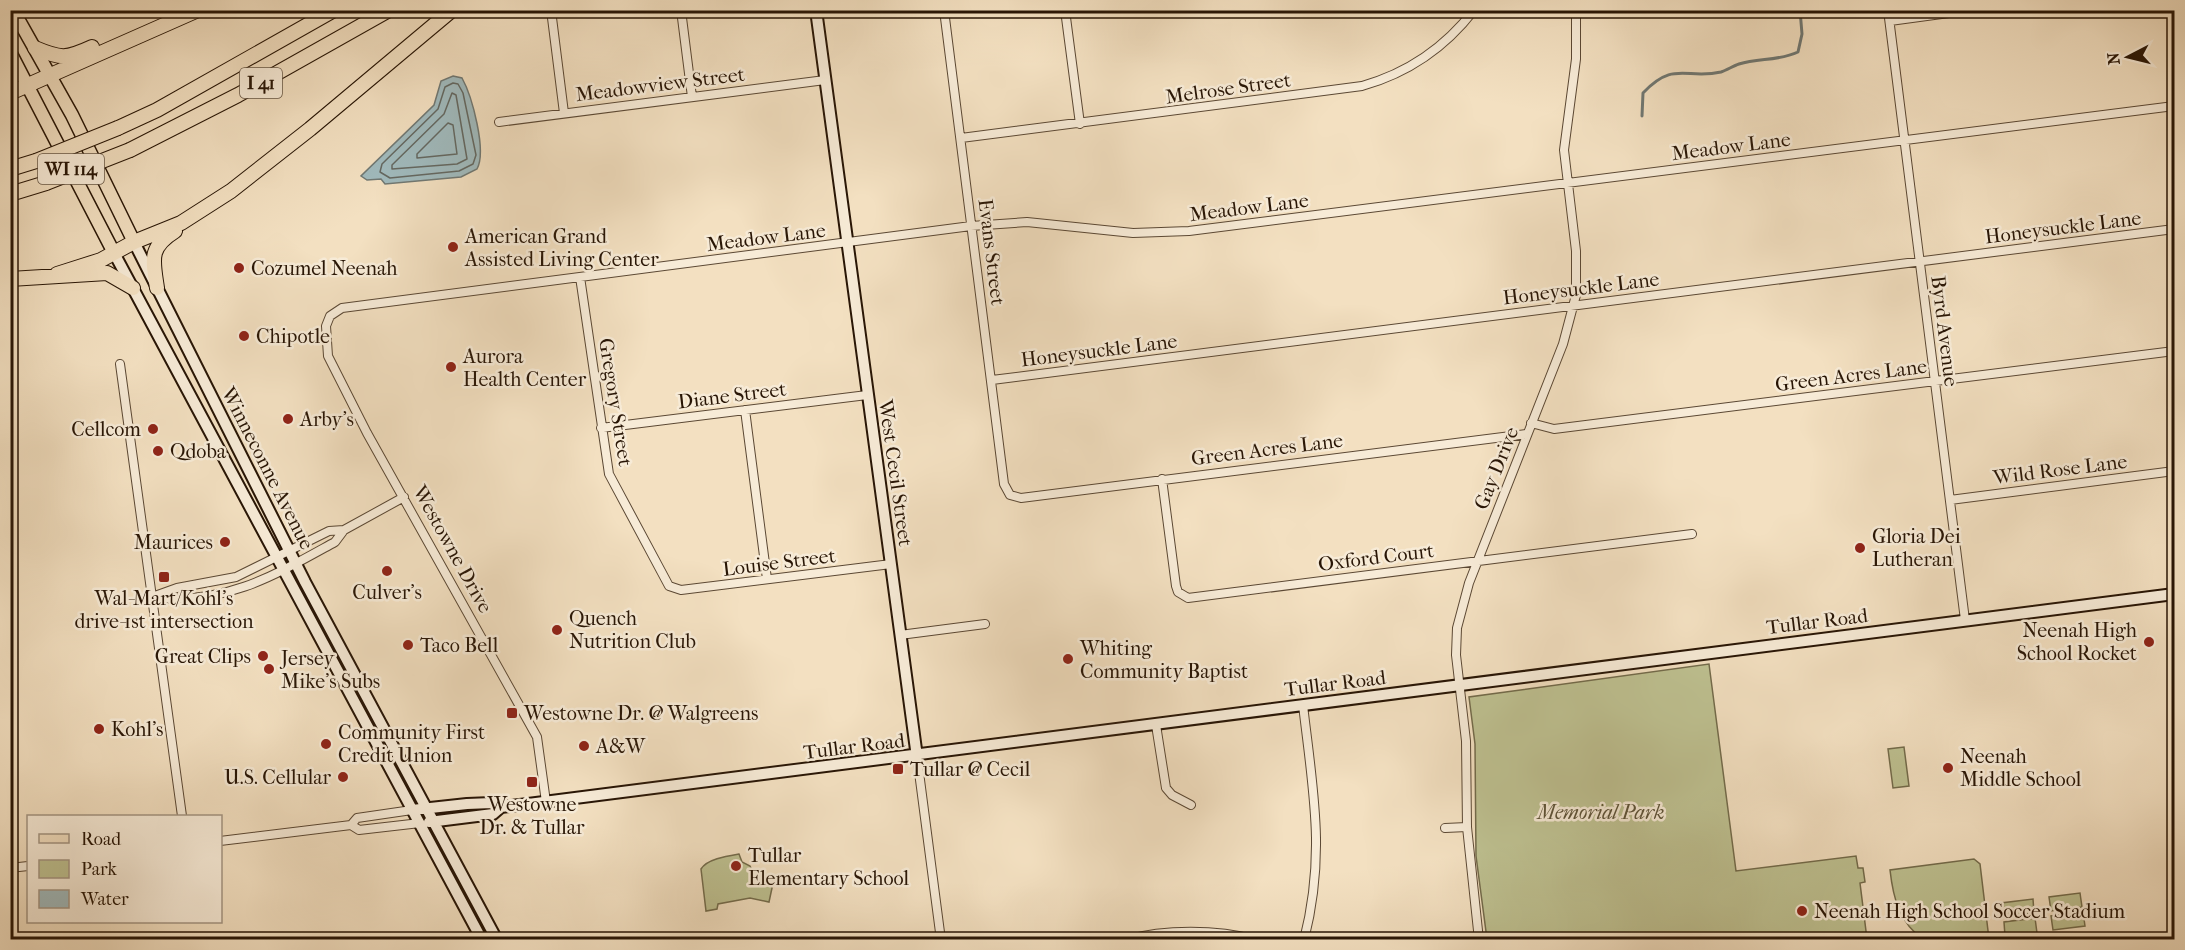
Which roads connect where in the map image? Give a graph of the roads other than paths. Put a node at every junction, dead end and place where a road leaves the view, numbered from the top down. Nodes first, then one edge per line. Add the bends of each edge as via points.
1 (13, 10) edge
2 (198, 10) edge
3 (334, 10) edge
4 (389, 10) edge
5 (452, 10) edge
6 (551, 10) edge
7 (681, 10) edge
8 (816, 10) edge
9 (945, 10) edge
10 (1065, 10) edge
11 (1474, 10) edge
12 (1576, 10) edge
13 (1888, 10) edge
14 (1971, 10) edge
15 (1890, 21) junction
16 (159, 26) junction
17 (34, 48) junction
18 (10, 52) edge
19 (50, 75) junction
20 (825, 80) junction
21 (28, 86) junction
22 (10, 93) edge
23 (692, 97) junction
24 (2175, 106) edge
25 (564, 113) junction
26 (499, 122) dead end
27 (1080, 124) junction
28 (961, 138) junction
29 (1906, 142) junction
30 (10, 169) edge
31 (1567, 184) junction
32 (10, 194) edge
33 (181, 224) junction
34 (971, 226) junction
35 (2175, 229) edge
36 (134, 243) junction
37 (847, 243) junction
38 (114, 253) junction
39 (1920, 262) junction
40 (57, 274) junction
41 (580, 278) junction
42 (10, 279) edge
43 (133, 288) junction
44 (157, 288) junction
45 (1574, 306) junction
46 (330, 316) joint
47 (2175, 351) edge
48 (120, 364) dead end
49 (992, 380) junction
50 (1934, 381) junction
51 (867, 394) junction
52 (745, 410) junction
53 (1532, 423) junction
54 (601, 428) junction
55 (1527, 434) junction
56 (2175, 471) edge
57 (1162, 479) junction
58 (1010, 495) joint
59 (404, 497) junction
60 (1950, 500) junction
61 (344, 530) junction
62 (1692, 534) dead end
63 (289, 551) junction
64 (276, 557) junction
65 (1477, 560) junction
66 (296, 564) junction
67 (891, 564) junction
68 (283, 569) junction
69 (767, 579) junction
70 (672, 588) joint
71 (2175, 594) edge
72 (152, 597) junction
73 (1965, 620) junction
74 (985, 624) dead end
75 (900, 635) junction
76 (1461, 686) junction
77 (1303, 705) junction
78 (1156, 725) junction
79 (917, 756) junction
80 (546, 802) junction
81 (1191, 805) dead end
82 (501, 807) junction
83 (428, 808) junction
84 (412, 810) junction
85 (182, 815) edge
86 (435, 822) junction
87 (420, 823) junction
88 (351, 825) junction
89 (1467, 827) junction
90 (1445, 828) dead end
91 (222, 842) edge
92 (27, 866) edge
93 (10, 868) edge
94 (482, 939) edge
95 (497, 939) edge
96 (941, 939) edge
97 (1125, 939) edge
98 (1257, 939) edge
99 (1304, 939) edge
100 (1479, 939) edge

1 - 17 main road, Winneconne Avenue / WI 114
2 - 16 highway
3 - 30 highway, I 41, bridge via 157,110
4 - 32 highway, I 41, bridge via 238,95 129,150
5 - 33 highway via 249,177
6 - 25 street
7 - 23 street
8 - 20 main road, West Cecil Street
9 - 28 street, Evans Street
10 - 27 street
11 - 27 street, Melrose Street via 1449,39 1417,63 1381,81
12 - 31 street, Gay Drive via 1576,59 1565,130
13 - 15 street, Byrd Avenue
14 - 15 street
15 - 29 street, Byrd Avenue
16 - 17 highway via 138,26 71,57 57,57
16 - 19 highway
17 - 19 main road, Winneconne Avenue / WI 114
18 - 21 main road, Winneconne Avenue / WI 114
19 - 21 highway
19 - 36 main road, Winneconne Avenue / WI 114
20 - 23 street, Meadowview Street
20 - 37 main road, West Cecil Street
21 - 22 highway
21 - 38 main road, Winneconne Avenue / WI 114
23 - 25 street, Meadowview Street
24 - 29 street, Meadow Lane
25 - 26 street, Meadowview Street
27 - 28 street, Melrose Street
28 - 34 street, Evans Street
29 - 31 street, Meadow Lane
29 - 39 street, Byrd Avenue
31 - 34 street, Meadow Lane via 1168,233 1133,234 1027,222
31 - 45 street, Gay Drive via 1577,270
33 - 36 highway
33 - 44 highway via 154,250
34 - 37 street, Meadow Lane
34 - 49 street, Evans Street
35 - 39 street, Honeysuckle Lane
36 - 38 highway
36 - 44 main road, Winneconne Avenue
37 - 41 street, Meadow Lane
37 - 51 main road, West Cecil Street
38 - 40 highway
38 - 43 main road, Winneconne Avenue
39 - 45 street, Honeysuckle Lane
39 - 50 street, Byrd Avenue
40 - 42 highway
40 - 43 highway via 107,273
41 - 46 street, Meadow Lane via 346,306
41 - 54 street, Gregory Street
43 - 64 main road, Winneconne Avenue
44 - 63 main road, Winneconne Avenue
45 - 49 street, Honeysuckle Lane
45 - 53 street, Gay Drive
46 - 59 street, Westowne Drive via 325,335 331,363
47 - 50 street, Green Acres Lane
48 - 72 street
49 - 58 street, Evans Street via 1004,484
50 - 53 street, Green Acres Lane via 1554,429
50 - 60 street, Byrd Avenue
51 - 52 street, Diane Street
51 - 67 main road, West Cecil Street
52 - 54 street, Diane Street
52 - 69 street
53 - 55 street, Gay Drive
54 - 70 street, Gregory Street via 612,480
55 - 57 street, Green Acres Lane
55 - 65 street, Gay Drive
56 - 60 street, Wild Rose Lane
57 - 58 street, Green Acres Lane via 1021,498
57 - 65 street, Oxford Court via 1176,586 1184,597
59 - 61 street
59 - 80 street, Westowne Drive via 537,737
60 - 73 street, Byrd Avenue
61 - 63 street via 329,531
61 - 66 street via 335,542
62 - 65 street, Oxford Court
63 - 64 street
63 - 66 main road, Winneconne Avenue
64 - 68 main road, Winneconne Avenue
64 - 72 street via 237,577 177,588
65 - 76 street, Gay Drive via 1457,628
66 - 68 street
66 - 83 main road, Winneconne Avenue
67 - 69 street, Louise Street
67 - 75 main road, West Cecil Street
68 - 72 street via 232,593 178,600
68 - 84 main road, Winneconne Avenue
69 - 70 street, Louise Street
71 - 73 main road, Tullar Road
72 - 85 street
73 - 76 main road, Tullar Road
74 - 75 street
75 - 79 main road, West Cecil Street
76 - 77 main road, Tullar Road
76 - 89 street, Gay Drive via 1467,753
77 - 78 main road, Tullar Road
77 - 99 street via 1318,832 1316,882
78 - 79 main road, Tullar Road
78 - 81 street via 1166,788
79 - 80 main road, Tullar Road
79 - 96 street, West Cecil Street
80 - 82 main road, Tullar Road
82 - 83 main road, Tullar Road via 492,803
82 - 86 main road, Tullar Road via 492,814
83 - 84 main road, Tullar Road
83 - 86 main road, Winneconne Avenue
84 - 87 main road, Winneconne Avenue
84 - 88 street, Tullar Road via 357,818
86 - 87 main road, Tullar Road
86 - 95 main road, Winneconne Avenue
87 - 88 street, Tullar Road via 359,830
87 - 94 main road, Winneconne Avenue
88 - 91 street, Tullar Road
89 - 90 street
89 - 100 street, Gay Drive
92 - 93 street
97 - 98 street via 1203,933

